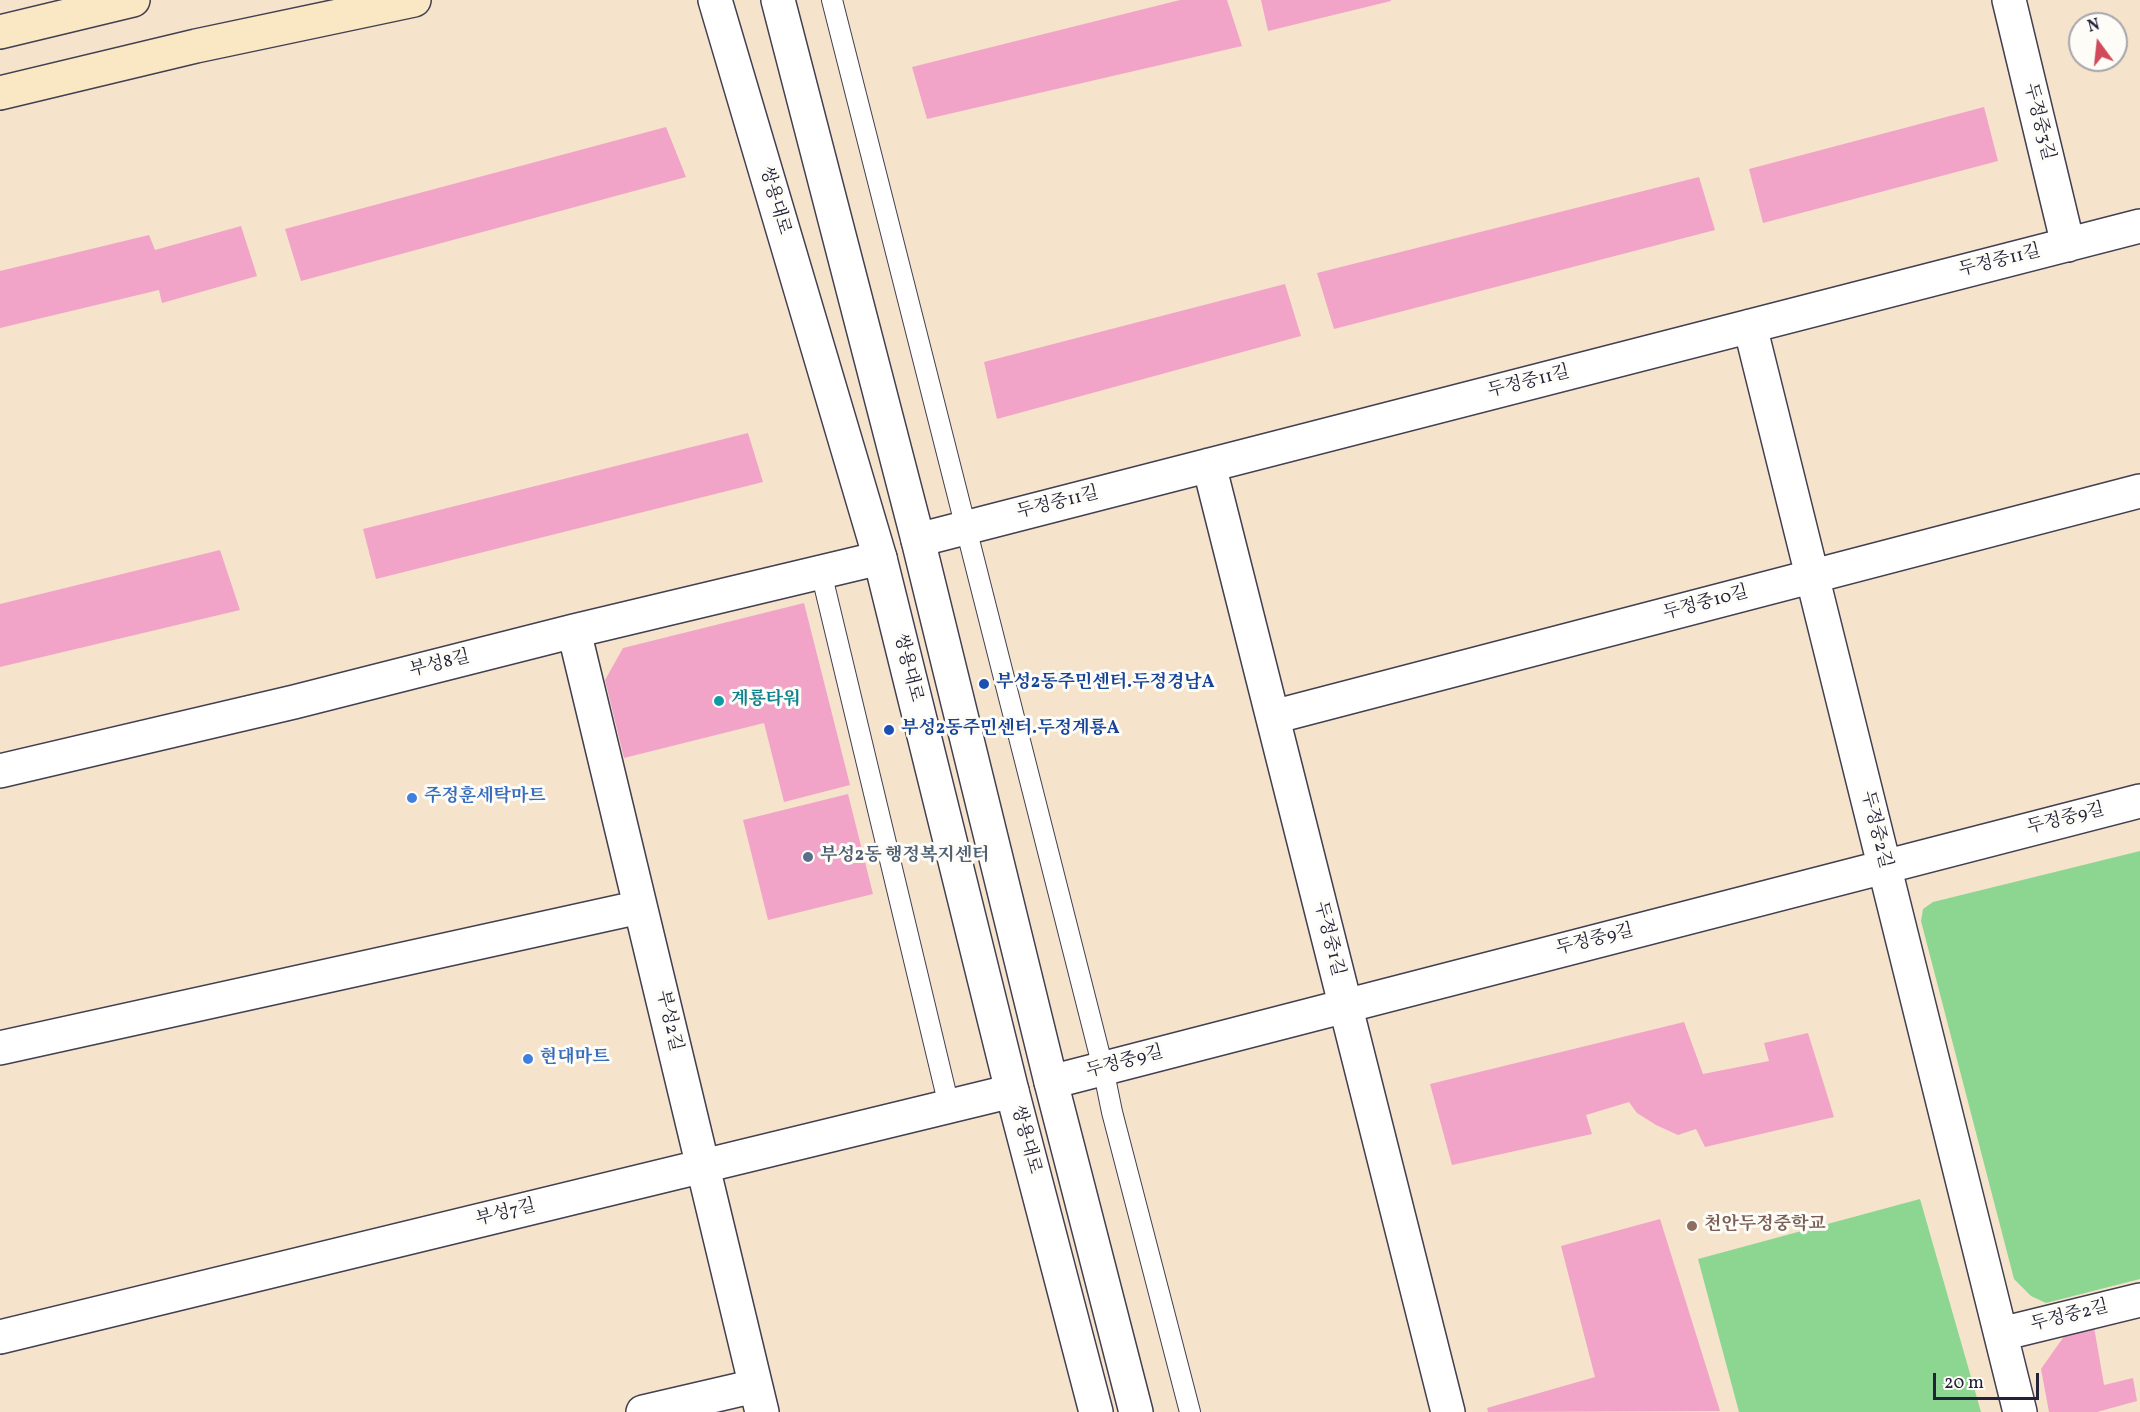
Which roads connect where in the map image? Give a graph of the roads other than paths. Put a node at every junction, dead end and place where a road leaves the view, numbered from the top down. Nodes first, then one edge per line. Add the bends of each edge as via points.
1 (133, 0) edge
2 (414, 0) edge
3 (715, 0) edge
4 (778, 0) edge
5 (832, 0) edge
6 (2009, 0) edge
7 (0, 32) edge
8 (0, 93) edge
9 (2140, 226) edge
10 (2068, 245) junction
11 (1750, 326) junction
12 (1209, 465) junction
13 (2140, 491) edge
14 (965, 528) junction
15 (918, 540) junction
16 (880, 558) junction
17 (821, 572) junction
18 (1812, 576) junction
19 (574, 631) junction
20 (1273, 717) junction
21 (0, 771) edge
22 (2140, 801) edge
23 (1885, 867) junction
24 (640, 907) junction
25 (1345, 1006) junction
26 (0, 1048) edge
27 (1103, 1068) junction
28 (1051, 1082) junction
29 (1012, 1091) junction
30 (949, 1106) junction
31 (702, 1166) junction
32 (2140, 1300) edge
33 (2001, 1334) junction
34 (0, 1337) edge
35 (758, 1399) edge
36 (643, 1412) edge
37 (1096, 1412) edge
38 (1136, 1412) edge
39 (1190, 1412) edge
40 (1448, 1412) edge
41 (2020, 1412) edge

1 - 7 main road
2 - 8 main road
3 - 16 street, 쌍용대로
4 - 15 street
5 - 14 lane
6 - 10 street, 두정중3길
9 - 10 street, 두정중11길
10 - 11 street, 두정중11길
11 - 12 street, 두정중11길
11 - 18 street, 두정중2길
12 - 14 street, 두정중11길
12 - 20 street, 두정중1길
13 - 18 street, 두정중10길
14 - 15 street, 두정중11길
14 - 27 lane
15 - 28 street
16 - 17 street, 부성8길
16 - 29 street, 쌍용대로
17 - 19 street, 부성8길
17 - 30 lane
18 - 20 street, 두정중10길
18 - 23 street, 두정중2길
19 - 21 street, 부성8길
19 - 24 street, 부성2길
20 - 25 street, 두정중1길
22 - 23 street, 두정중9길
23 - 25 street, 두정중9길
23 - 33 street, 두정중2길
24 - 26 street
24 - 31 street, 부성2길
25 - 27 street, 두정중9길
25 - 40 street, 두정중1길
27 - 28 street, 두정중9길
27 - 39 lane
28 - 38 street
29 - 30 street, 부성7길
29 - 37 street, 쌍용대로
30 - 31 street, 부성7길
31 - 34 street, 부성7길
31 - 35 street, 부성2길
32 - 33 street, 두정중2길
33 - 41 street, 두정중2길
35 - 36 street

